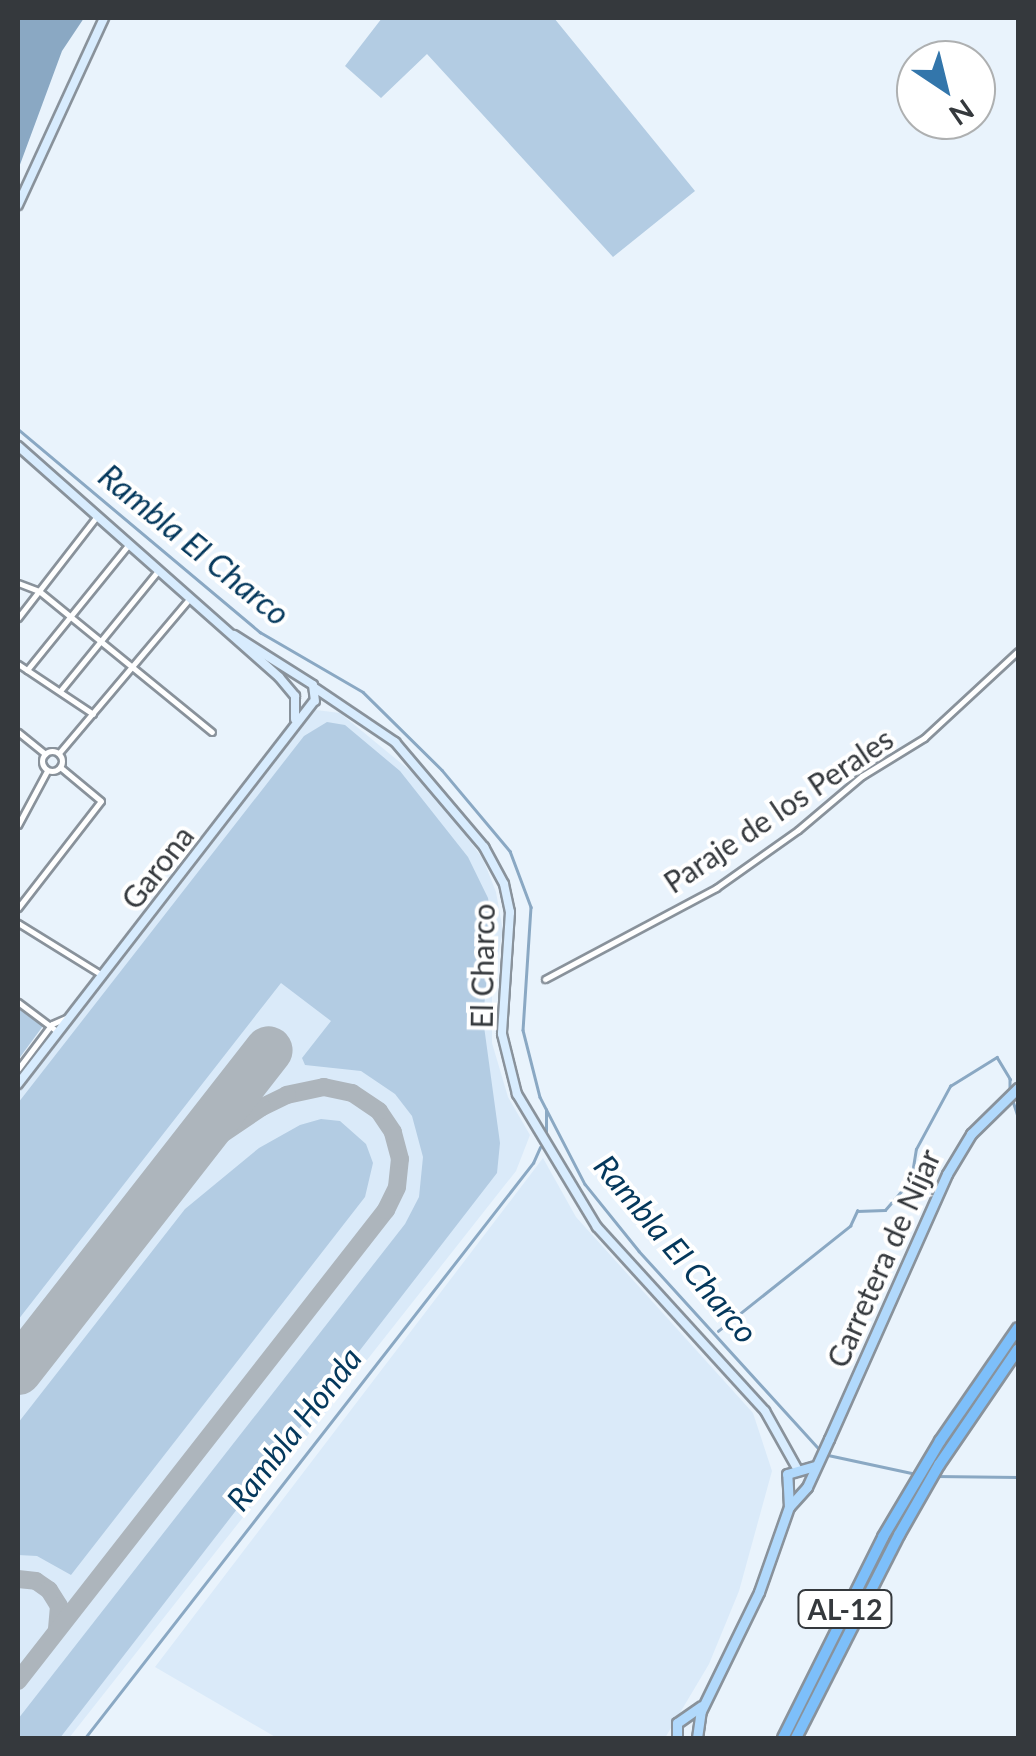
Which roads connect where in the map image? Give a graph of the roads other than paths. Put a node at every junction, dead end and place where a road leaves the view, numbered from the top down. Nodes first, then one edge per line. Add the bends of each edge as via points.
1 (104, 18) edge
2 (18, 205) edge
3 (18, 446) edge
4 (98, 516) junction
5 (129, 544) junction
6 (158, 571) junction
7 (18, 583) edge
8 (39, 591) junction
9 (189, 599) junction
10 (71, 616) junction
11 (18, 618) edge
12 (220, 626) junction
13 (101, 641) junction
14 (1018, 652) edge
15 (18, 664) edge
16 (132, 667) junction
17 (27, 670) junction
18 (312, 686) junction
19 (60, 691) junction
20 (296, 698) junction
21 (336, 700) junction
22 (314, 702) junction
23 (93, 714) junction
24 (290, 728) junction
25 (18, 732) edge
26 (212, 732) dead end
27 (59, 753) junction
28 (45, 754) junction
29 (60, 768) junction
30 (47, 770) junction
31 (18, 825) edge
32 (18, 908) edge
33 (18, 924) edge
34 (102, 975) junction
35 (545, 979) dead end
36 (18, 1002) edge
37 (72, 1014) junction
38 (52, 1024) junction
39 (58, 1032) junction
40 (18, 1068) edge
41 (18, 1084) edge
42 (1018, 1088) edge
43 (1018, 1328) edge
44 (1018, 1348) edge
45 (785, 1447) junction
46 (933, 1464) junction
47 (817, 1465) junction
48 (800, 1470) junction
49 (787, 1474) junction
50 (808, 1482) junction
51 (787, 1488) junction
52 (799, 1493) junction
53 (789, 1507) junction
54 (705, 1702) junction
55 (686, 1718) junction
56 (698, 1725) junction
57 (676, 1737) edge
58 (697, 1738) edge
59 (783, 1738) edge
60 (796, 1738) edge

1 - 2 main road
3 - 4 main road, El Charco
4 - 5 main road, El Charco
4 - 8 street
5 - 6 main road, El Charco
5 - 10 street
6 - 9 main road, El Charco
6 - 13 street
7 - 8 street
8 - 10 street
8 - 11 street
9 - 12 main road, El Charco
9 - 16 street
10 - 13 street
10 - 17 street
12 - 18 main road, El Charco
12 - 20 main road, El Charco
13 - 16 street
13 - 19 street
14 - 35 street, Paraje de los Perales via 924,738 862,776 716,888
15 - 17 street
16 - 23 street
16 - 26 street
17 - 19 street
18 - 20 main road via 298,687
18 - 21 main road, El Charco
18 - 22 main road
19 - 23 street
20 - 22 main road via 304,706
20 - 24 main road
21 - 22 main road
21 - 45 main road, El Charco via 395,742 484,847 510,912 502,1034 516,1094 597,1228 757,1401
22 - 24 main road, Garona
23 - 27 street
24 - 34 main road, Garona
25 - 28 street
27 - 28 street
27 - 29 street
28 - 30 street
29 - 30 street
29 - 32 street via 101,801
30 - 31 street
33 - 34 street
34 - 37 main road, Garona
36 - 38 street
37 - 38 street
37 - 39 main road, Garona
38 - 39 street
38 - 40 street
39 - 41 main road, Garona
42 - 47 main road, Carretera de Níjar via 954,1159
43 - 46 highway, AL-12
44 - 46 highway, AL-12
45 - 48 main road, El Charco
45 - 49 main road
46 - 59 highway, AL-12 via 914,1483 855,1590
46 - 60 highway, AL-12 via 928,1486
47 - 48 main road
47 - 50 main road, Carretera de Níjar
48 - 49 main road
48 - 50 main road
49 - 51 main road, Carretera de Níjar
50 - 52 main road, Carretera de Níjar
51 - 52 main road
51 - 53 main road, Carretera de Níjar
52 - 53 main road, Carretera de Níjar
53 - 54 main road, Carretera de Níjar via 759,1592
54 - 55 main road, Carretera de Níjar
54 - 56 main road, Carretera de Níjar
55 - 56 main road
55 - 57 main road, Carretera de Níjar via 677,1723
56 - 58 main road, Carretera de Níjar

